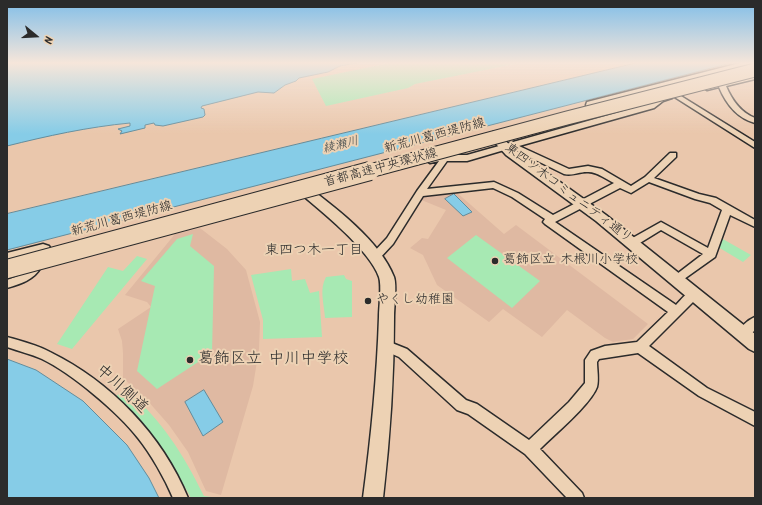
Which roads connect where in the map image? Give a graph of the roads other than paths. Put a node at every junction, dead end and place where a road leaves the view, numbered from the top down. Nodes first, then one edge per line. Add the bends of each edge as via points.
1 (660, 87) edge
2 (689, 87) edge
3 (692, 87) edge
4 (697, 87) edge
5 (711, 87) edge
6 (723, 87) edge
7 (672, 92) junction
8 (755, 121) edge
9 (493, 135) junction
10 (509, 146) junction
11 (755, 146) edge
12 (446, 155) junction
13 (673, 155) dead end
14 (648, 179) junction
15 (620, 184) junction
16 (304, 190) junction
17 (420, 193) junction
18 (582, 204) junction
19 (726, 210) junction
20 (552, 220) junction
21 (755, 224) edge
22 (632, 243) junction
23 (711, 254) junction
24 (375, 256) junction
25 (7, 260) edge
26 (7, 267) edge
27 (36, 267) junction
28 (677, 280) junction
29 (7, 284) edge
30 (694, 294) junction
31 (676, 311) junction
32 (755, 322) edge
33 (743, 334) junction
34 (7, 342) edge
35 (755, 344) edge
36 (387, 346) junction
37 (640, 347) junction
38 (755, 419) edge
39 (530, 449) junction
40 (181, 498) edge
41 (373, 498) edge
42 (577, 498) edge

1 - 25 highway, 首都高速中央環状線
2 - 7 main road, 新荒川葛西堤防線, bridge
3 - 7 highway, 首都高速中央環状線, bridge
4 - 7 highway, bridge
5 - 7 street
6 - 8 street via 732,105 742,116
7 - 9 main road, 新荒川葛西堤防線
7 - 10 street via 651,106
7 - 11 street
7 - 26 highway, 首都高速中央環状線, bridge
9 - 10 main road, 東四ツ木コミュニティ通り
9 - 12 main road, 新荒川葛西堤防線
10 - 12 street via 467,158
10 - 15 street via 567,172 573,174 588,169 605,174
10 - 18 main road, 東四ツ木コミュニティ通り
12 - 16 main road, 新荒川葛西堤防線
12 - 17 street
13 - 14 street
14 - 15 street via 631,190
14 - 19 street via 712,200
15 - 18 street
16 - 24 main road
16 - 26 main road, 新荒川葛西堤防線
16 - 27 street
17 - 20 street via 494,185
17 - 24 street via 390,241
18 - 20 street
18 - 22 main road, 東四ツ木コミュニティ通り
19 - 21 street
19 - 23 street
20 - 31 street via 548,222
22 - 23 street via 661,226
22 - 28 main road, 東四ツ木コミュニティ通り
23 - 28 street
24 - 36 main road via 387,279
26 - 27 street
27 - 29 street via 29,275
28 - 30 main road, 東四ツ木コミュニティ通り
30 - 31 street
30 - 33 main road, 東四ツ木コミュニティ通り
31 - 37 street
32 - 33 street
33 - 35 main road, 東四ツ木コミュニティ通り
34 - 40 street, 中川側道 via 61,364 114,404 143,433
36 - 39 street via 403,353 462,405 472,409
36 - 41 main road
37 - 38 street via 703,392
37 - 39 street via 595,355 591,360 591,385 574,407
39 - 42 street

